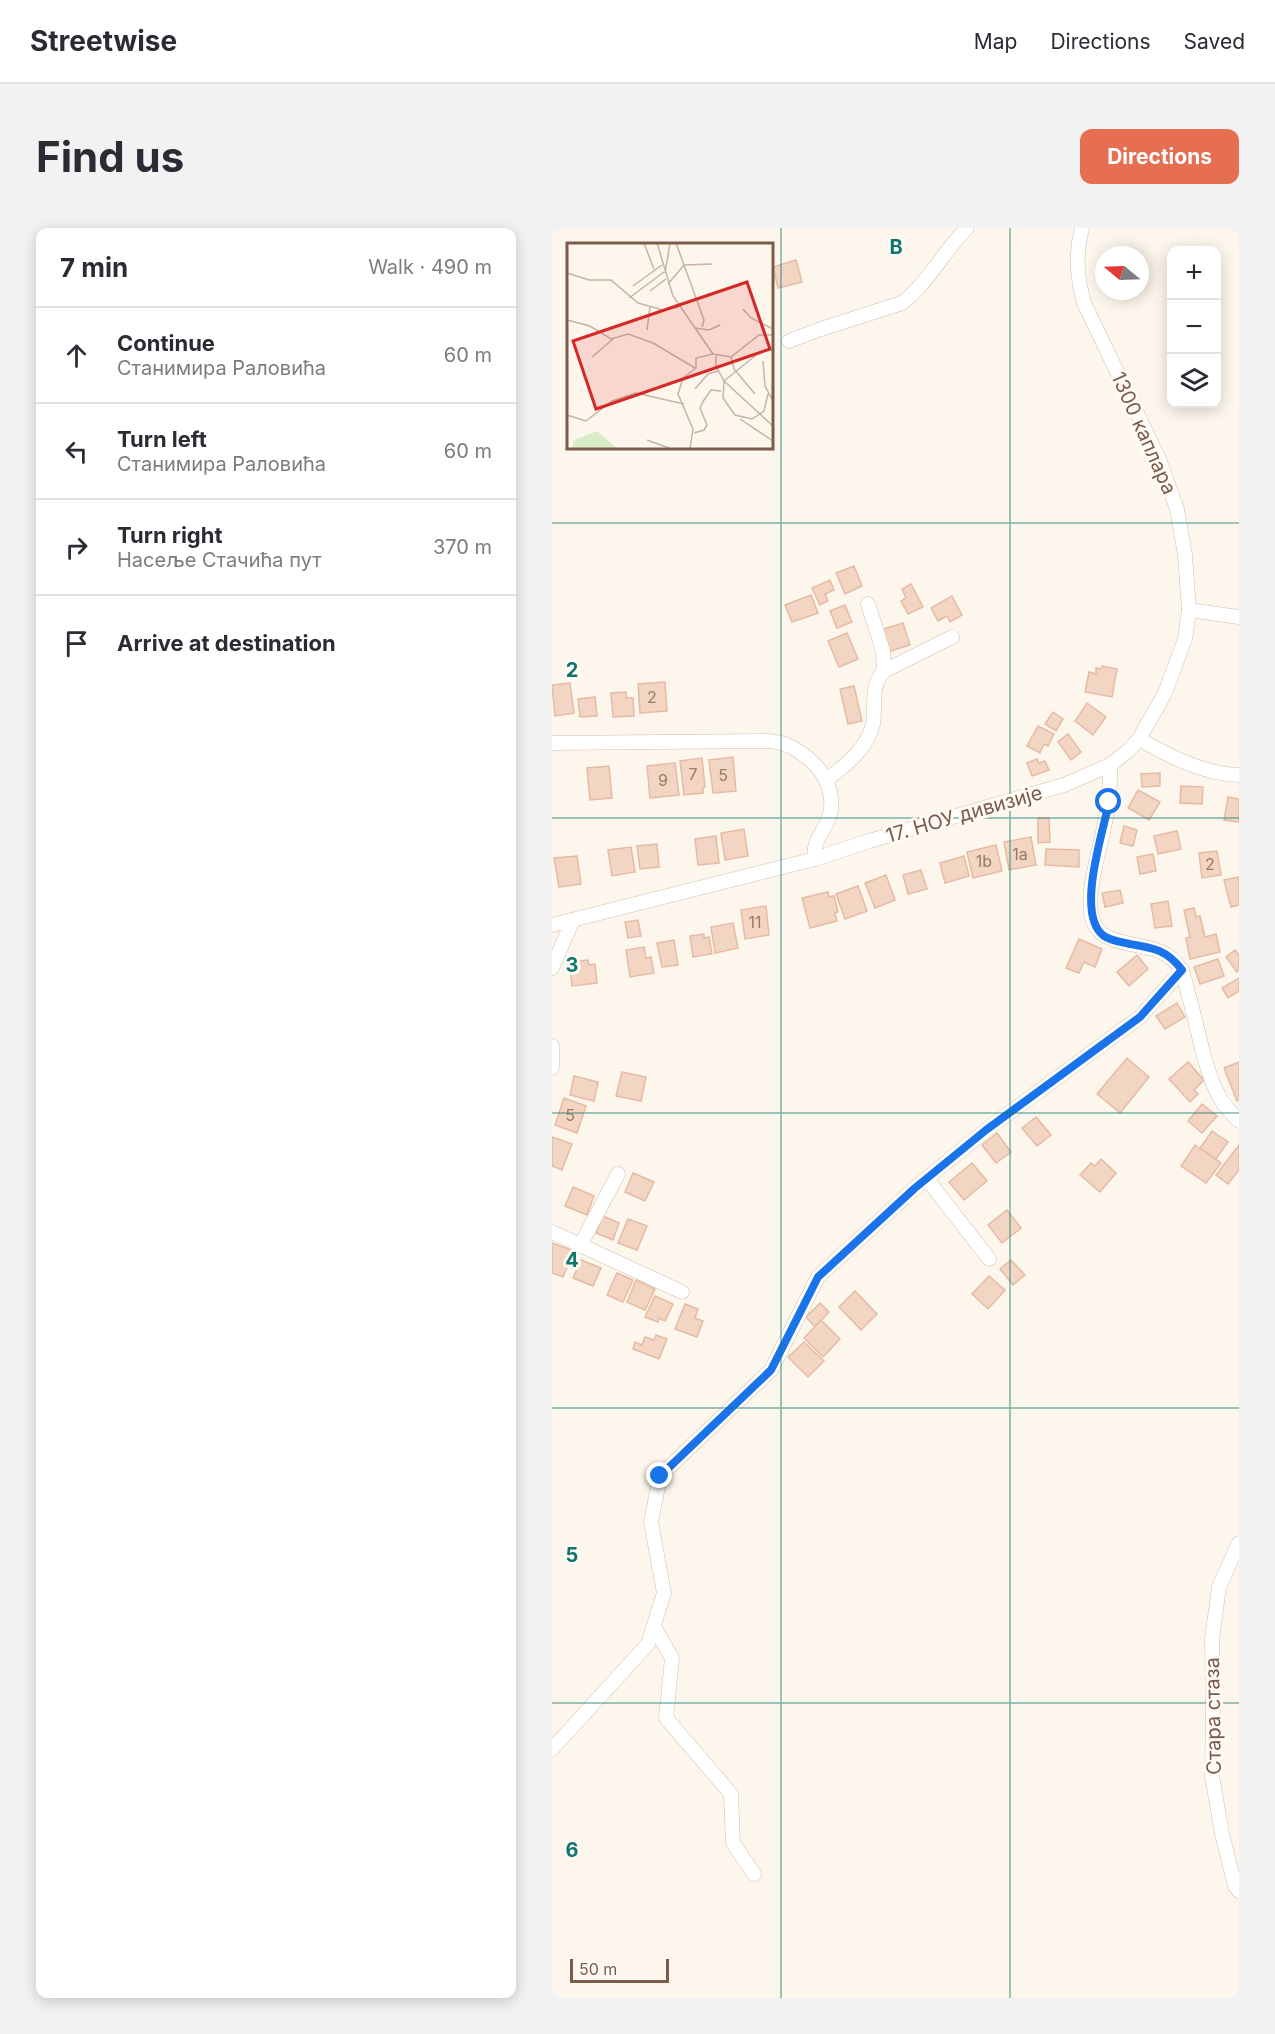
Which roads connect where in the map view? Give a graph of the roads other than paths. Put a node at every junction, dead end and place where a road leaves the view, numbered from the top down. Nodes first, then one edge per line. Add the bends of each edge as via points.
1 (967, 228) edge
2 (1082, 228) edge
3 (789, 341) dead end
4 (868, 604) dead end
5 (1189, 610) junction
6 (1239, 617) edge
7 (952, 638) dead end
8 (884, 670) junction
9 (1139, 739) junction
10 (552, 743) edge
11 (1110, 765) junction
12 (1239, 775) edge
13 (826, 780) junction
14 (815, 859) junction
15 (573, 920) junction
16 (552, 925) edge
17 (552, 968) edge
18 (1182, 970) junction
19 (552, 1046) edge
20 (552, 1068) edge
21 (1239, 1121) edge
22 (618, 1174) dead end
23 (927, 1179) junction
24 (552, 1232) edge
25 (581, 1244) junction
26 (989, 1259) dead end
27 (682, 1292) dead end
28 (1239, 1543) edge
29 (654, 1627) junction
30 (552, 1749) edge
31 (754, 1874) dead end
32 (1239, 1892) edge

1 - 3 street via 903,303
2 - 5 street, 1300 каплара via 1077,254 1082,294 1172,492 1183,539
4 - 8 street via 883,651
5 - 6 street
5 - 9 street, 1300 каплара via 1176,667
7 - 8 street
8 - 13 street via 876,680 872,726 867,738 852,759
9 - 11 street, 1300 каплара
9 - 12 street via 1197,766
10 - 13 street via 778,741 804,755
11 - 14 street, 17. НОУ дивизије via 1064,785
11 - 18 street via 1109,802 1090,898 1091,916 1104,936 1168,954
13 - 14 street via 831,806 815,844
14 - 15 street, 17. НОУ дивизије
15 - 16 street, 17. НОУ дивизије
15 - 17 street
18 - 21 street via 1211,1079 1219,1097
18 - 23 street via 1140,1017 986,1130
19 - 20 street
22 - 25 street
23 - 26 street
23 - 29 street via 818,1277 771,1370 660,1476 651,1522 664,1593
24 - 25 street
25 - 27 street
28 - 32 street, Стара стаза via 1219,1587 1212,1639 1212,1776 1222,1833
29 - 30 street via 648,1644
29 - 31 street via 672,1658 666,1718 731,1794 733,1843

